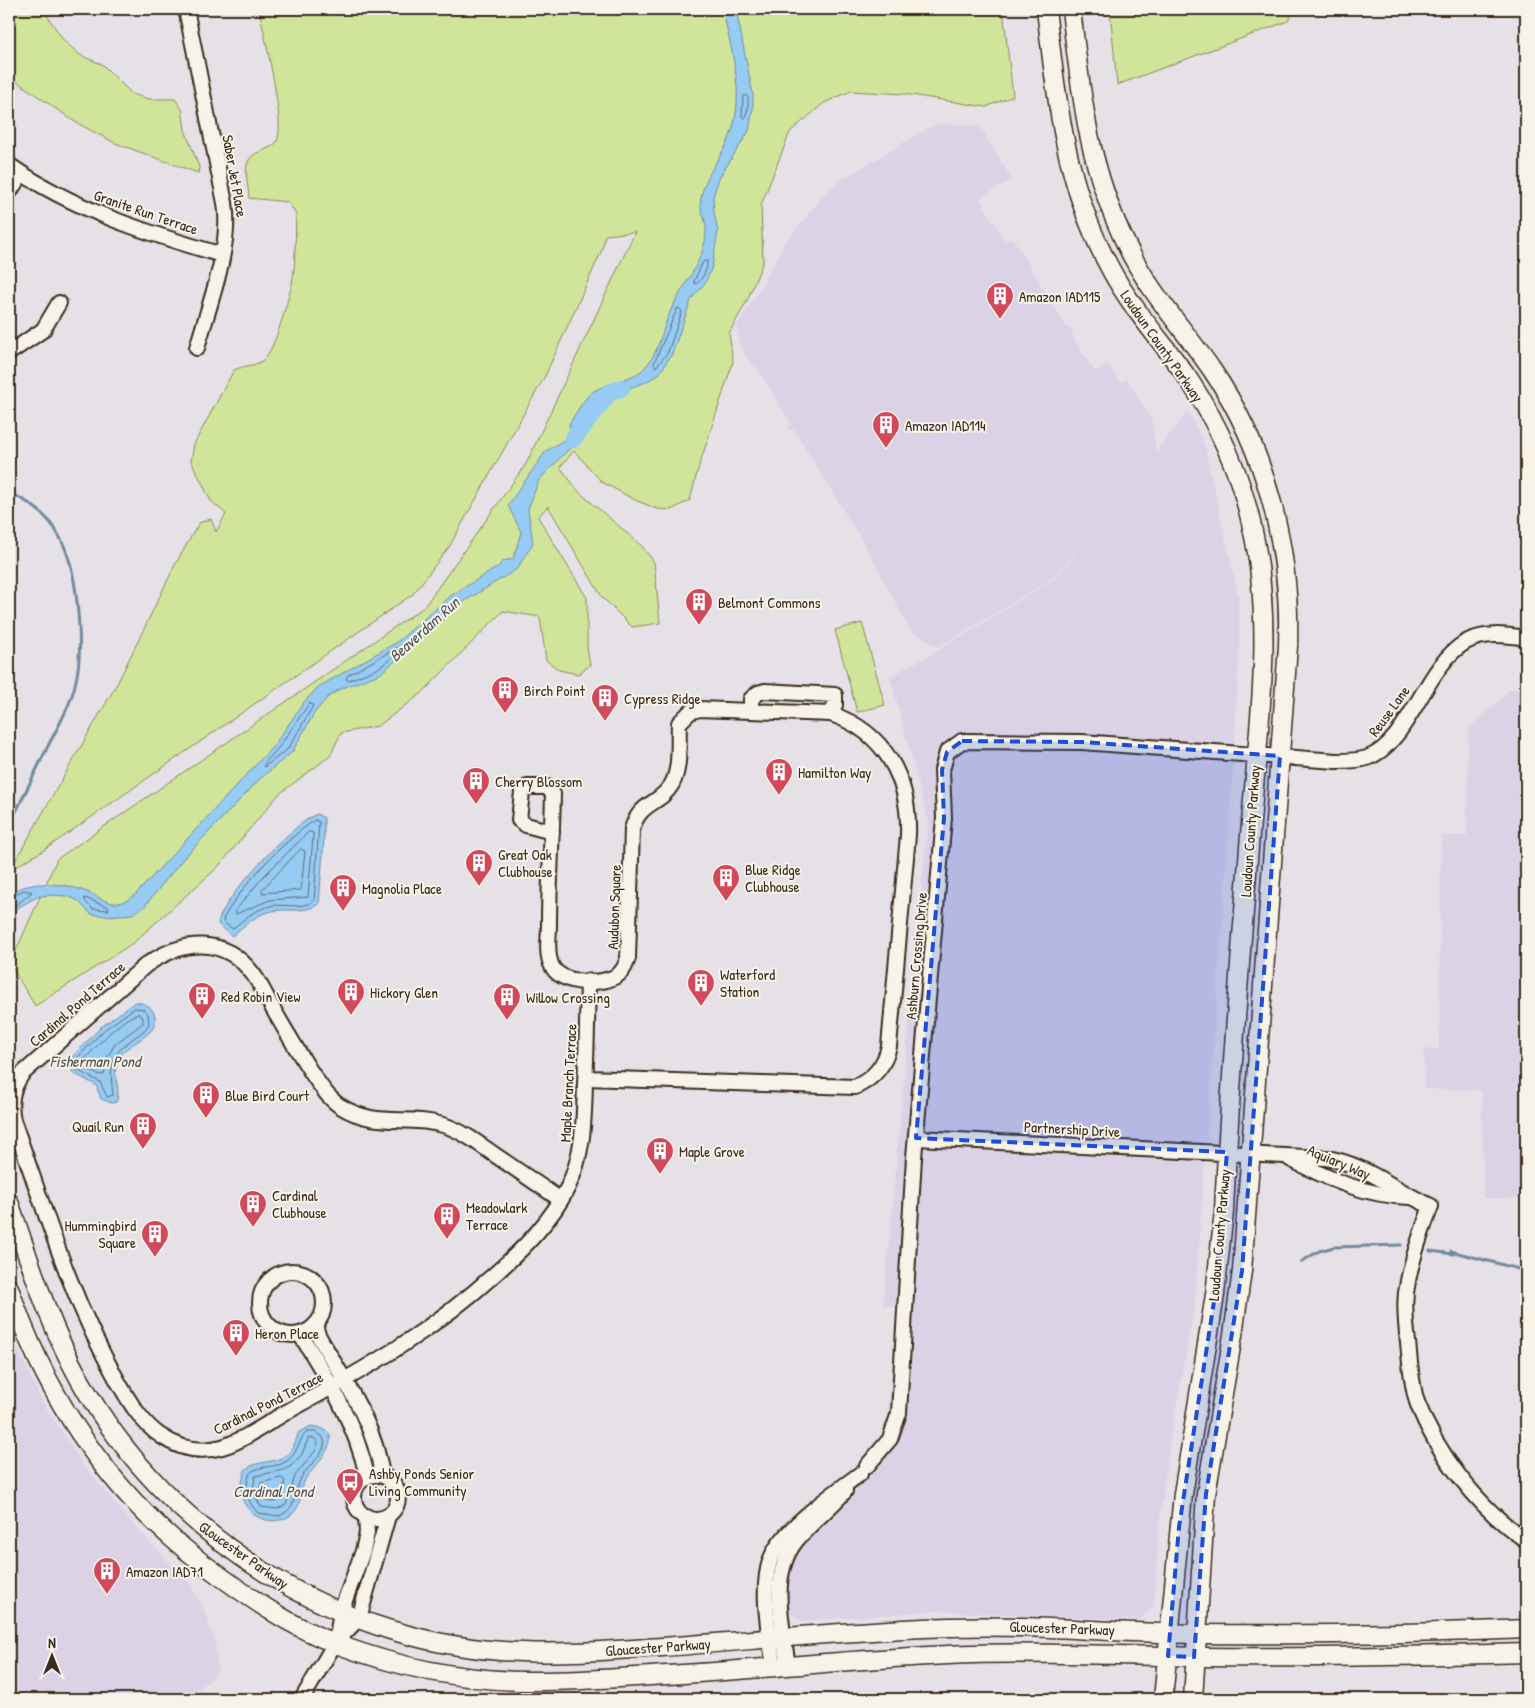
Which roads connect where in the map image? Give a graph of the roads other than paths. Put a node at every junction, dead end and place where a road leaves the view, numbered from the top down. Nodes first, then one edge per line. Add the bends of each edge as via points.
1 (186, 9) edge
2 (1046, 9) edge
3 (1071, 9) edge
4 (9, 166) edge
5 (21, 174) junction
6 (9, 193) edge
7 (222, 255) junction
8 (59, 303) dead end
9 (197, 348) dead end
10 (9, 353) edge
11 (1526, 638) edge
12 (751, 710) junction
13 (831, 714) junction
14 (1256, 754) junction
15 (1280, 756) junction
16 (552, 832) dead end
17 (588, 981) junction
18 (586, 1078) junction
19 (916, 1138) junction
20 (1227, 1152) junction
21 (1251, 1154) junction
22 (1287, 1157) junction
23 (1410, 1197) junction
24 (561, 1200) junction
25 (9, 1202) edge
26 (9, 1288) edge
27 (315, 1325) junction
28 (300, 1334) junction
29 (346, 1380) junction
30 (332, 1388) junction
31 (867, 1466) dead end
32 (382, 1475) junction
33 (367, 1476) junction
34 (366, 1516) junction
35 (388, 1516) junction
36 (1526, 1540) edge
37 (341, 1611) junction
38 (359, 1618) junction
39 (1526, 1629) edge
40 (1170, 1633) junction
41 (1196, 1634) junction
42 (778, 1638) junction
43 (336, 1644) junction
44 (1526, 1653) edge
45 (1168, 1656) junction
46 (1194, 1657) junction
47 (781, 1668) junction
48 (302, 1699) edge
49 (1163, 1699) edge
50 (1192, 1699) edge

1 - 7 street, Saber Jet Place via 226,208 227,235
2 - 14 main road, Loudoun County Parkway via 1061,130 1086,219 1121,287 1207,410 1243,494 1257,551 1264,610
3 - 15 main road, Loudoun County Parkway via 1085,124 1106,199 1145,280 1224,390 1252,443 1265,482 1281,546 1288,606
4 - 5 street, Granite Run Terrace
5 - 6 street
5 - 7 street, Granite Run Terrace via 107,218
7 - 9 street, Saber Jet Place
8 - 10 street via 43,330
11 - 15 street, Reuse Lane via 1484,636 1459,648 1441,666 1390,742 1368,758 1336,761
12 - 13 street, Audubon Square
12 - 13 street via 751,699 758,693 836,695 836,705
12 - 17 street, Audubon Square via 699,709 690,712 679,723 676,774 672,785 636,816 632,829 628,958 624,970 610,979
13 - 18 street via 859,726 885,751 897,772 906,805 908,827 887,1056 876,1073 855,1087
14 - 15 street, Reuse Lane
14 - 19 street, Ashburn Crossing Drive via 1082,742 962,741 947,752 942,770 944,818
14 - 20 main road, Loudoun County Parkway
15 - 21 main road, Loudoun County Parkway
16 - 17 street, Audubon Square via 548,955 557,974
17 - 18 street, Maple Branch Terrace
18 - 24 street, Maple Branch Terrace via 580,1156
19 - 20 street, Partnership Drive
19 - 31 street, Ashburn Crossing Drive via 899,1413 890,1439
20 - 21 street, Aquiary Way
20 - 40 main road, Loudoun County Parkway via 1218,1261 1183,1494
21 - 22 street, Aquiary Way
21 - 41 main road, Loudoun County Parkway via 1238,1308 1206,1494
22 - 23 street, Aquiary Way via 1351,1188 1390,1197
22 - 23 street, Aquiary Way via 1326,1158 1348,1163 1371,1172
23 - 36 street, Aquiary Way via 1431,1206 1414,1256 1406,1295 1405,1318 1417,1401 1431,1432 1461,1480
24 - 29 street, Maple Branch Terrace via 516,1255 453,1310 421,1334
24 - 30 street, Cardinal Pond Terrace via 459,1131 420,1121 370,1119 338,1105 318,1082 253,975 229,952 196,945 164,952 146,965 22,1074 12,1094 13,1120 76,1297 126,1397 152,1430 175,1444 190,1449 225,1447
25 - 37 main road, Gloucester Parkway via 64,1350 102,1415 130,1454 163,1492 223,1543 299,1592
26 - 43 main road, Gloucester Parkway via 40,1367 87,1447 141,1510 181,1547 266,1609
27 - 28 street
27 - 28 street via 324,1309 317,1282 300,1271 280,1272 272,1276 260,1293 260,1312 276,1331
27 - 29 street
28 - 30 street
29 - 30 street, Cardinal Pond Terrace
29 - 32 street via 374,1438
30 - 33 street via 355,1433
32 - 33 street
32 - 35 street via 394,1482 398,1492 396,1508
33 - 34 street via 356,1487 354,1496 356,1506
34 - 35 street via 377,1519
34 - 37 street via 363,1551
35 - 38 street
37 - 38 main road, Gloucester Parkway
37 - 43 street
38 - 42 main road, Gloucester Parkway via 433,1641 521,1652 617,1650
38 - 43 street
39 - 41 main road, Gloucester Parkway via 1368,1634
40 - 41 main road, Gloucester Parkway
40 - 42 main road, Gloucester Parkway via 990,1626
40 - 45 main road, Loudoun County Parkway
41 - 46 main road, Loudoun County Parkway
42 - 42 street via 779,1580 785,1558 797,1539 860,1474 820,1503 783,1539 772,1555 766,1581
42 - 47 street
43 - 47 main road, Gloucester Parkway via 422,1668 502,1680 594,1680
43 - 48 street
44 - 46 main road, Gloucester Parkway via 1350,1658
45 - 46 main road, Gloucester Parkway
45 - 47 main road, Gloucester Parkway via 975,1654
45 - 49 main road, Loudoun County Parkway
46 - 50 main road, Loudoun County Parkway

